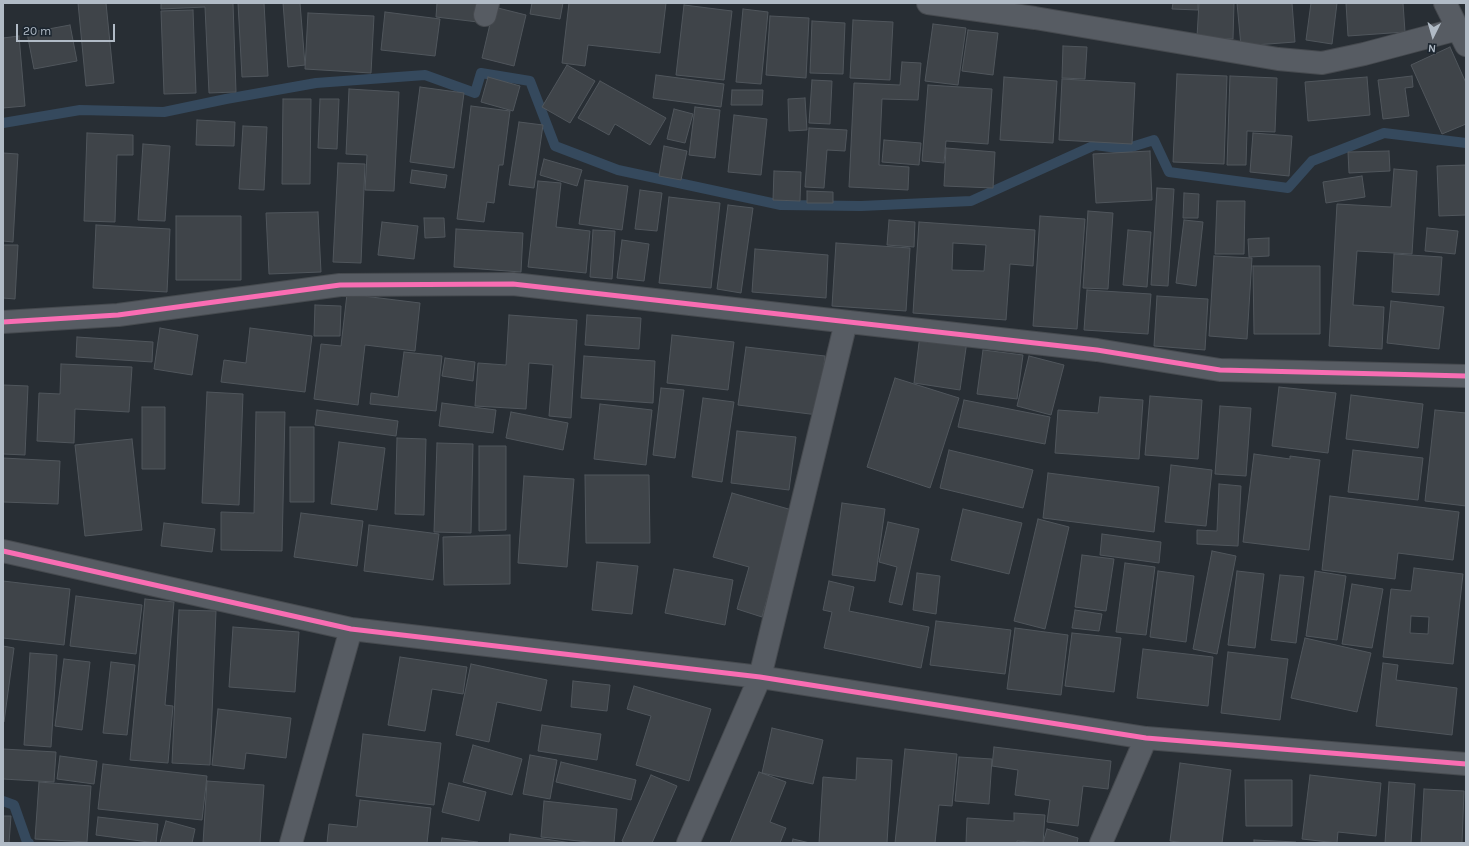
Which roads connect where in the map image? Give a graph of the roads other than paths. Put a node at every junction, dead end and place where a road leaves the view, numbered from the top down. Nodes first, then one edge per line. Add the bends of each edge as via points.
1 (928, 3) edge
2 (1445, 3) edge
3 (1036, 10) edge
4 (1462, 37) edge
5 (3, 322) edge
6 (846, 322) junction
7 (1466, 376) edge
8 (3, 550) edge
9 (351, 629) junction
10 (760, 677) junction
11 (1146, 738) junction
12 (1466, 764) edge
13 (291, 843) edge
14 (688, 843) edge
15 (1101, 843) edge

1 - 3 street
2 - 4 street
3 - 4 street via 1278,59 1322,63
5 - 6 street via 118,315 340,285 513,284
6 - 7 street via 1097,350 1220,370
6 - 10 street
8 - 9 street
9 - 10 street
9 - 13 street
10 - 11 street
10 - 14 street
11 - 12 street
11 - 15 street

